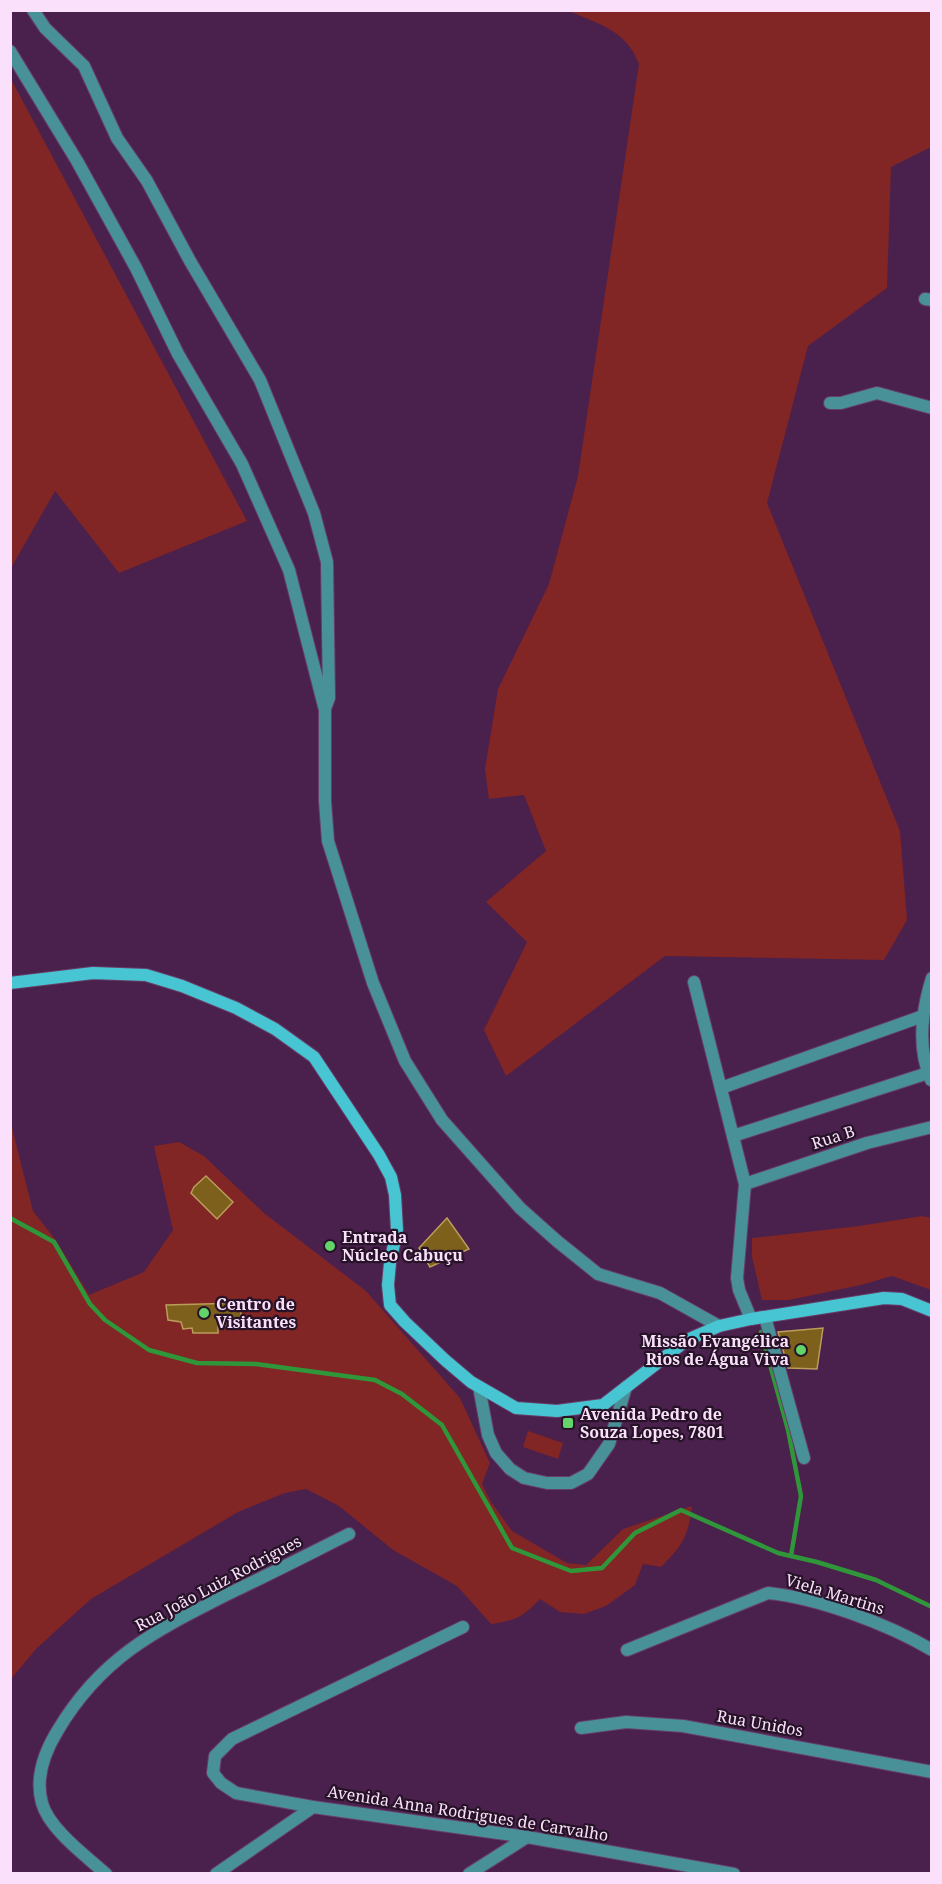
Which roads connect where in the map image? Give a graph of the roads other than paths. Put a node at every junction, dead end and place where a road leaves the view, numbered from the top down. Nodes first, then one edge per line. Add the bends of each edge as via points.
1 (33, 10) edge
2 (10, 51) edge
3 (830, 403) dead end
4 (932, 408) edge
5 (325, 710) junction
6 (932, 978) edge
7 (694, 982) dead end
8 (10, 983) edge
9 (923, 1016) junction
10 (930, 1077) edge
11 (721, 1088) junction
12 (932, 1127) edge
13 (733, 1136) junction
14 (746, 1184) junction
15 (932, 1311) edge
16 (765, 1317) junction
17 (751, 1319) junction
18 (719, 1326) junction
19 (479, 1387) junction
20 (626, 1387) junction
21 (804, 1458) dead end
22 (349, 1534) dead end
23 (463, 1627) dead end
24 (627, 1650) dead end
25 (932, 1650) edge
26 (581, 1728) dead end
27 (932, 1772) edge
28 (313, 1807) junction
29 (527, 1836) junction
30 (106, 1874) edge
31 (216, 1874) edge
32 (470, 1874) edge
33 (735, 1874) edge

1 - 5 street via 45,28 84,66 117,138 147,181 260,380 314,513 327,562 329,698
2 - 5 street via 77,161 178,354 242,464 289,570
3 - 4 street via 877,393
5 - 18 street via 328,841 374,983 405,1061 442,1120 520,1208 598,1274 660,1293
6 - 9 street
7 - 11 street
8 - 19 main road via 93,973 146,975 236,1008 314,1057 391,1177 397,1230 390,1263 390,1305 445,1360
9 - 10 street via 923,1049
9 - 11 street
10 - 13 street
11 - 13 street
12 - 14 street, Rua B via 867,1143
13 - 14 street
14 - 17 street via 737,1278
15 - 16 main road via 902,1299 884,1298
16 - 17 main road
16 - 21 street
17 - 18 main road
18 - 20 main road via 667,1353
19 - 20 main road via 516,1408 558,1411 603,1404
19 - 20 street via 488,1435 496,1453 524,1478 547,1483 571,1483 588,1474 609,1443
22 - 30 street, Rua João Luiz Rodrigues via 159,1629 127,1650 68,1713 47,1748 40,1777 42,1804 53,1825
23 - 28 street via 232,1739 215,1756 213,1773 236,1793
24 - 25 street, Viela Martins via 768,1593 790,1595 872,1622
26 - 27 street, Rua Unidos via 626,1722 683,1726
28 - 29 street, Avenida Anna Rodrigues de Carvalho
28 - 31 street, Avenida Anna Rodrigues de Carvalho
29 - 32 street
29 - 33 street, Avenida Anna Rodrigues de Carvalho

